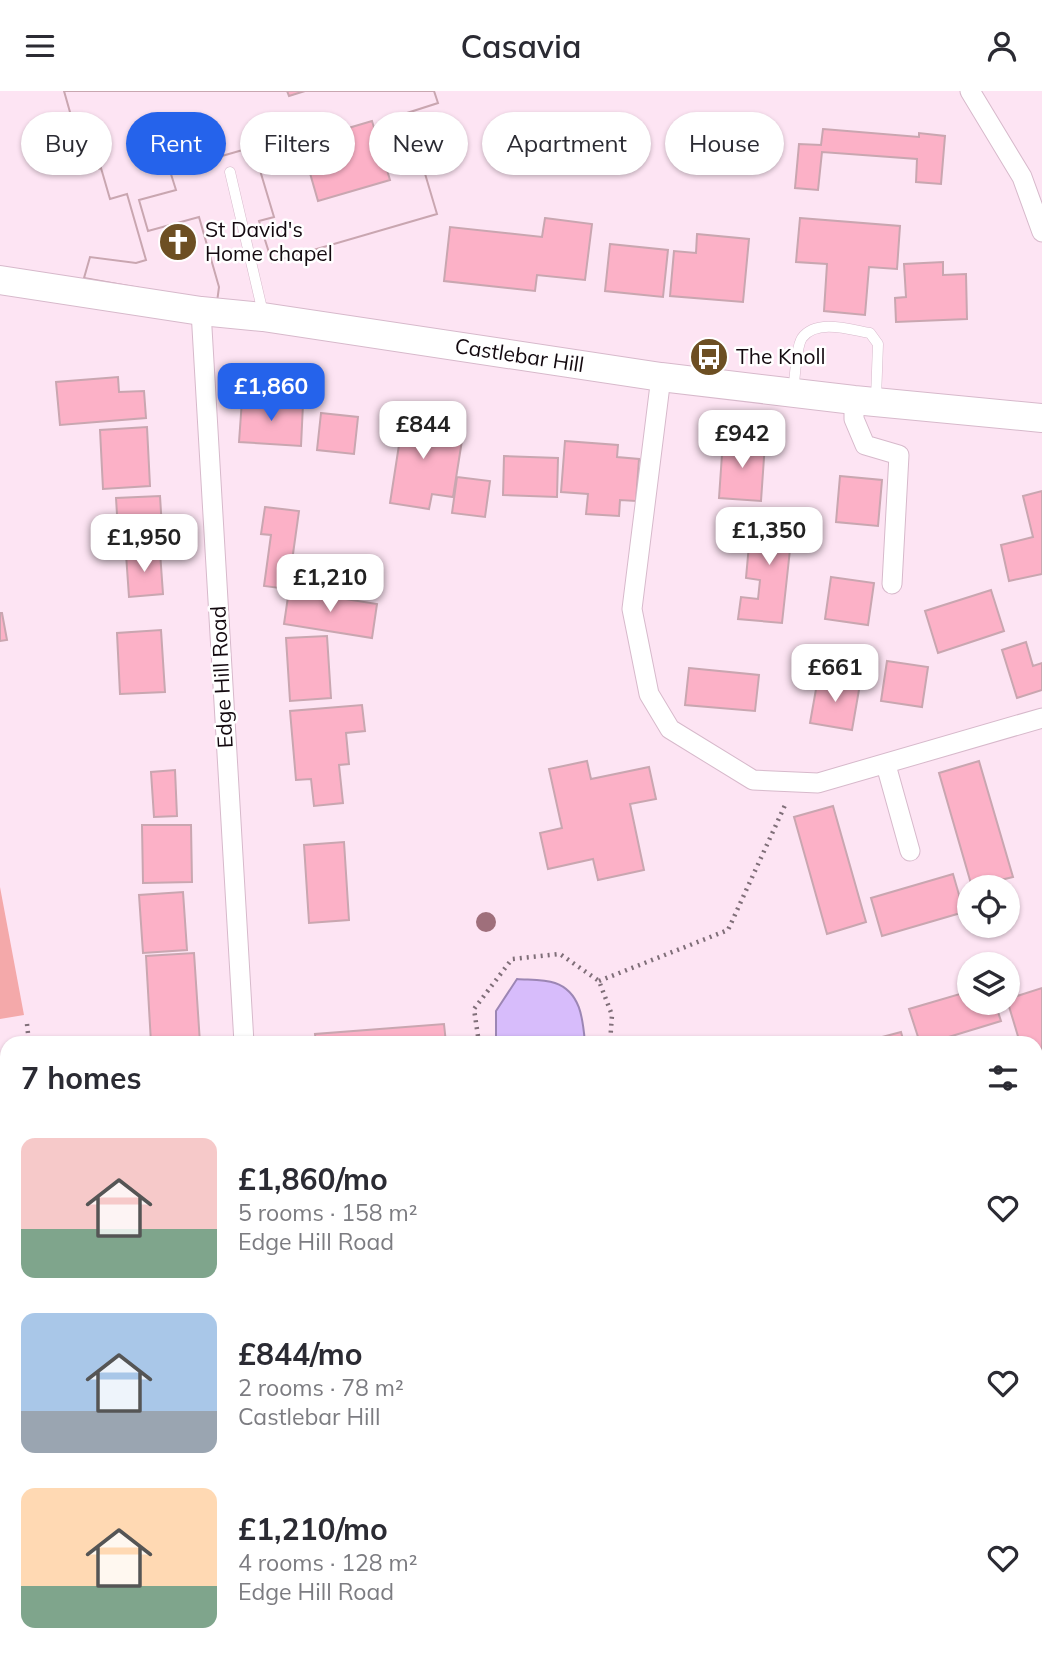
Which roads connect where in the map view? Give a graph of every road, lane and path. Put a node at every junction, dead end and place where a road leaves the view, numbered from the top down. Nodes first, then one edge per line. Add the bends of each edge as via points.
1 (970, 91) edge
2 (230, 172) dead end
3 (1042, 232) edge
4 (0, 280) edge
5 (201, 311) junction
6 (263, 317) junction
7 (661, 377) junction
8 (793, 393) junction
9 (865, 401) junction
10 (1042, 418) edge
11 (892, 584) dead end
12 (1042, 718) edge
13 (886, 765) junction
14 (794, 782) junction
15 (910, 851) dead end
16 (599, 981) junction
17 (27, 1024) dead end
18 (28, 1036) edge
19 (244, 1036) edge
20 (478, 1036) edge
21 (610, 1036) edge

1 - 3 street via 1022,177
2 - 6 lane
4 - 5 main road, Castlebar Hill
5 - 6 main road, Castlebar Hill
5 - 19 street, Edge Hill Road
6 - 7 main road, Castlebar Hill
7 - 8 main road, Castlebar Hill
7 - 14 street via 632,609 649,694 670,729 753,780
8 - 9 main road, Castlebar Hill
8 - 9 lane via 801,339 809,331 835,328 870,334 878,344
9 - 10 main road, Castlebar Hill
9 - 11 street via 854,419 865,445 899,455
12 - 13 street
13 - 14 street via 818,783
13 - 15 street
14 - 16 path via 728,930
16 - 20 path via 560,954 512,958 474,1009
16 - 21 path via 612,1015
17 - 18 path

